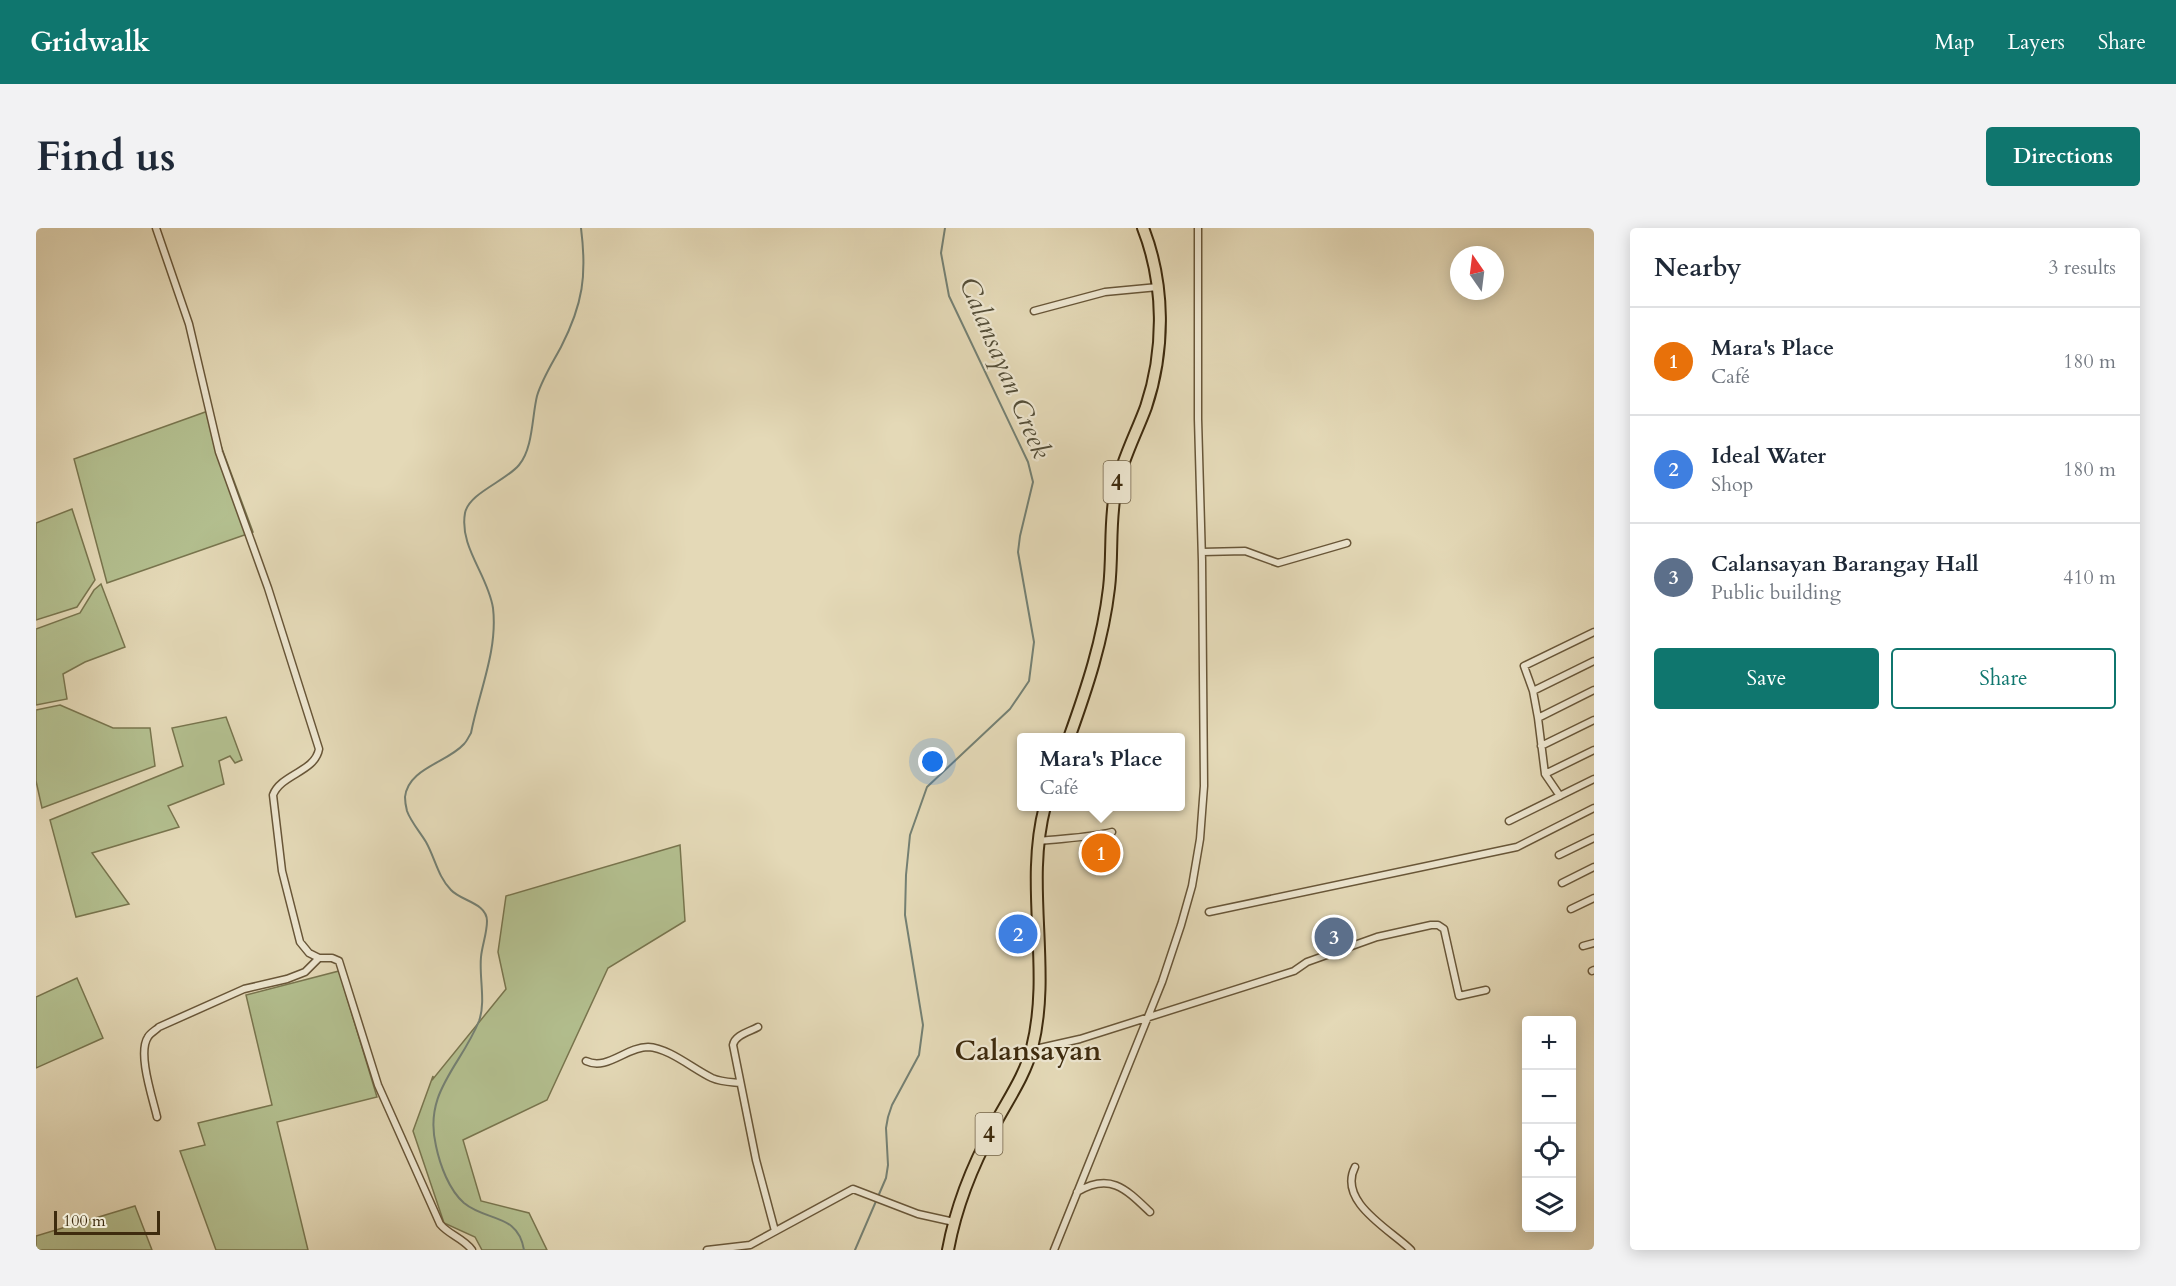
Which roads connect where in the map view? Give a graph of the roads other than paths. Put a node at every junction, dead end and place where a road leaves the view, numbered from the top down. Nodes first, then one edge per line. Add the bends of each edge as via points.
1 (156, 228) edge
2 (1143, 228) edge
3 (1198, 228) edge
4 (1158, 287) junction
5 (1034, 311) dead end
6 (1347, 543) dead end
7 (1202, 552) junction
8 (1594, 632) edge
9 (1594, 661) edge
10 (1594, 690) edge
11 (1533, 691) junction
12 (1538, 718) junction
13 (1594, 720) edge
14 (1070, 733) edge
15 (1541, 746) junction
16 (1594, 750) edge
17 (1545, 774) junction
18 (1594, 779) edge
19 (1560, 796) junction
20 (1594, 808) edge
21 (1044, 811) edge
22 (1509, 821) dead end
23 (1112, 832) dead end
24 (1594, 838) edge
25 (1038, 841) junction
26 (1559, 855) dead end
27 (1594, 867) edge
28 (1562, 883) dead end
29 (1594, 898) edge
30 (1571, 909) dead end
31 (1209, 912) dead end
32 (1594, 943) edge
33 (1583, 946) dead end
34 (319, 958) junction
35 (1486, 990) dead end
36 (1149, 1016) junction
37 (758, 1027) dead end
38 (1031, 1050) junction
39 (586, 1061) dead end
40 (740, 1083) junction
41 (157, 1117) dead end
42 (1355, 1167) dead end
43 (1077, 1192) junction
44 (1150, 1212) dead end
45 (954, 1222) junction
46 (775, 1231) junction
47 (472, 1250) edge
48 (706, 1250) edge
49 (948, 1250) edge
50 (1054, 1250) edge
51 (1411, 1250) edge

1 - 34 street via 189,324 219,452 255,549 319,748 313,761 274,790 272,803 282,871 297,933 309,953
2 - 4 highway, 4
3 - 7 street
4 - 5 street via 1105,292
4 - 14 highway, 4 via 1154,377 1115,490 1105,616 1097,654
6 - 7 street via 1278,563 1245,551
7 - 36 street via 1204,786 1200,839 1181,925
8 - 11 street via 1524,666
9 - 11 street
10 - 12 street
11 - 12 street
12 - 15 street
13 - 15 street
15 - 17 street
16 - 17 street
17 - 19 street
18 - 19 street
19 - 22 street
20 - 31 street via 1517,847
21 - 25 highway, 4
23 - 25 street
24 - 26 street
25 - 38 highway, 4 via 1039,995
27 - 28 street
29 - 30 street
32 - 33 street
34 - 41 street via 305,972 244,989 159,1027 148,1037 145,1066
34 - 47 street via 339,961 378,1085 440,1224
35 - 36 street via 1459,996 1444,929 1431,925 1377,938 1307,962 1294,971
36 - 38 street
36 - 43 street
37 - 40 street via 734,1040
38 - 45 highway, 4 via 970,1173
39 - 40 street via 599,1065 651,1047 712,1078
40 - 46 street
42 - 51 street via 1351,1183 1356,1199
43 - 44 street via 1091,1184 1118,1186
43 - 50 street
45 - 46 street via 902,1209 853,1189
45 - 49 highway, 4
46 - 48 street via 750,1245

